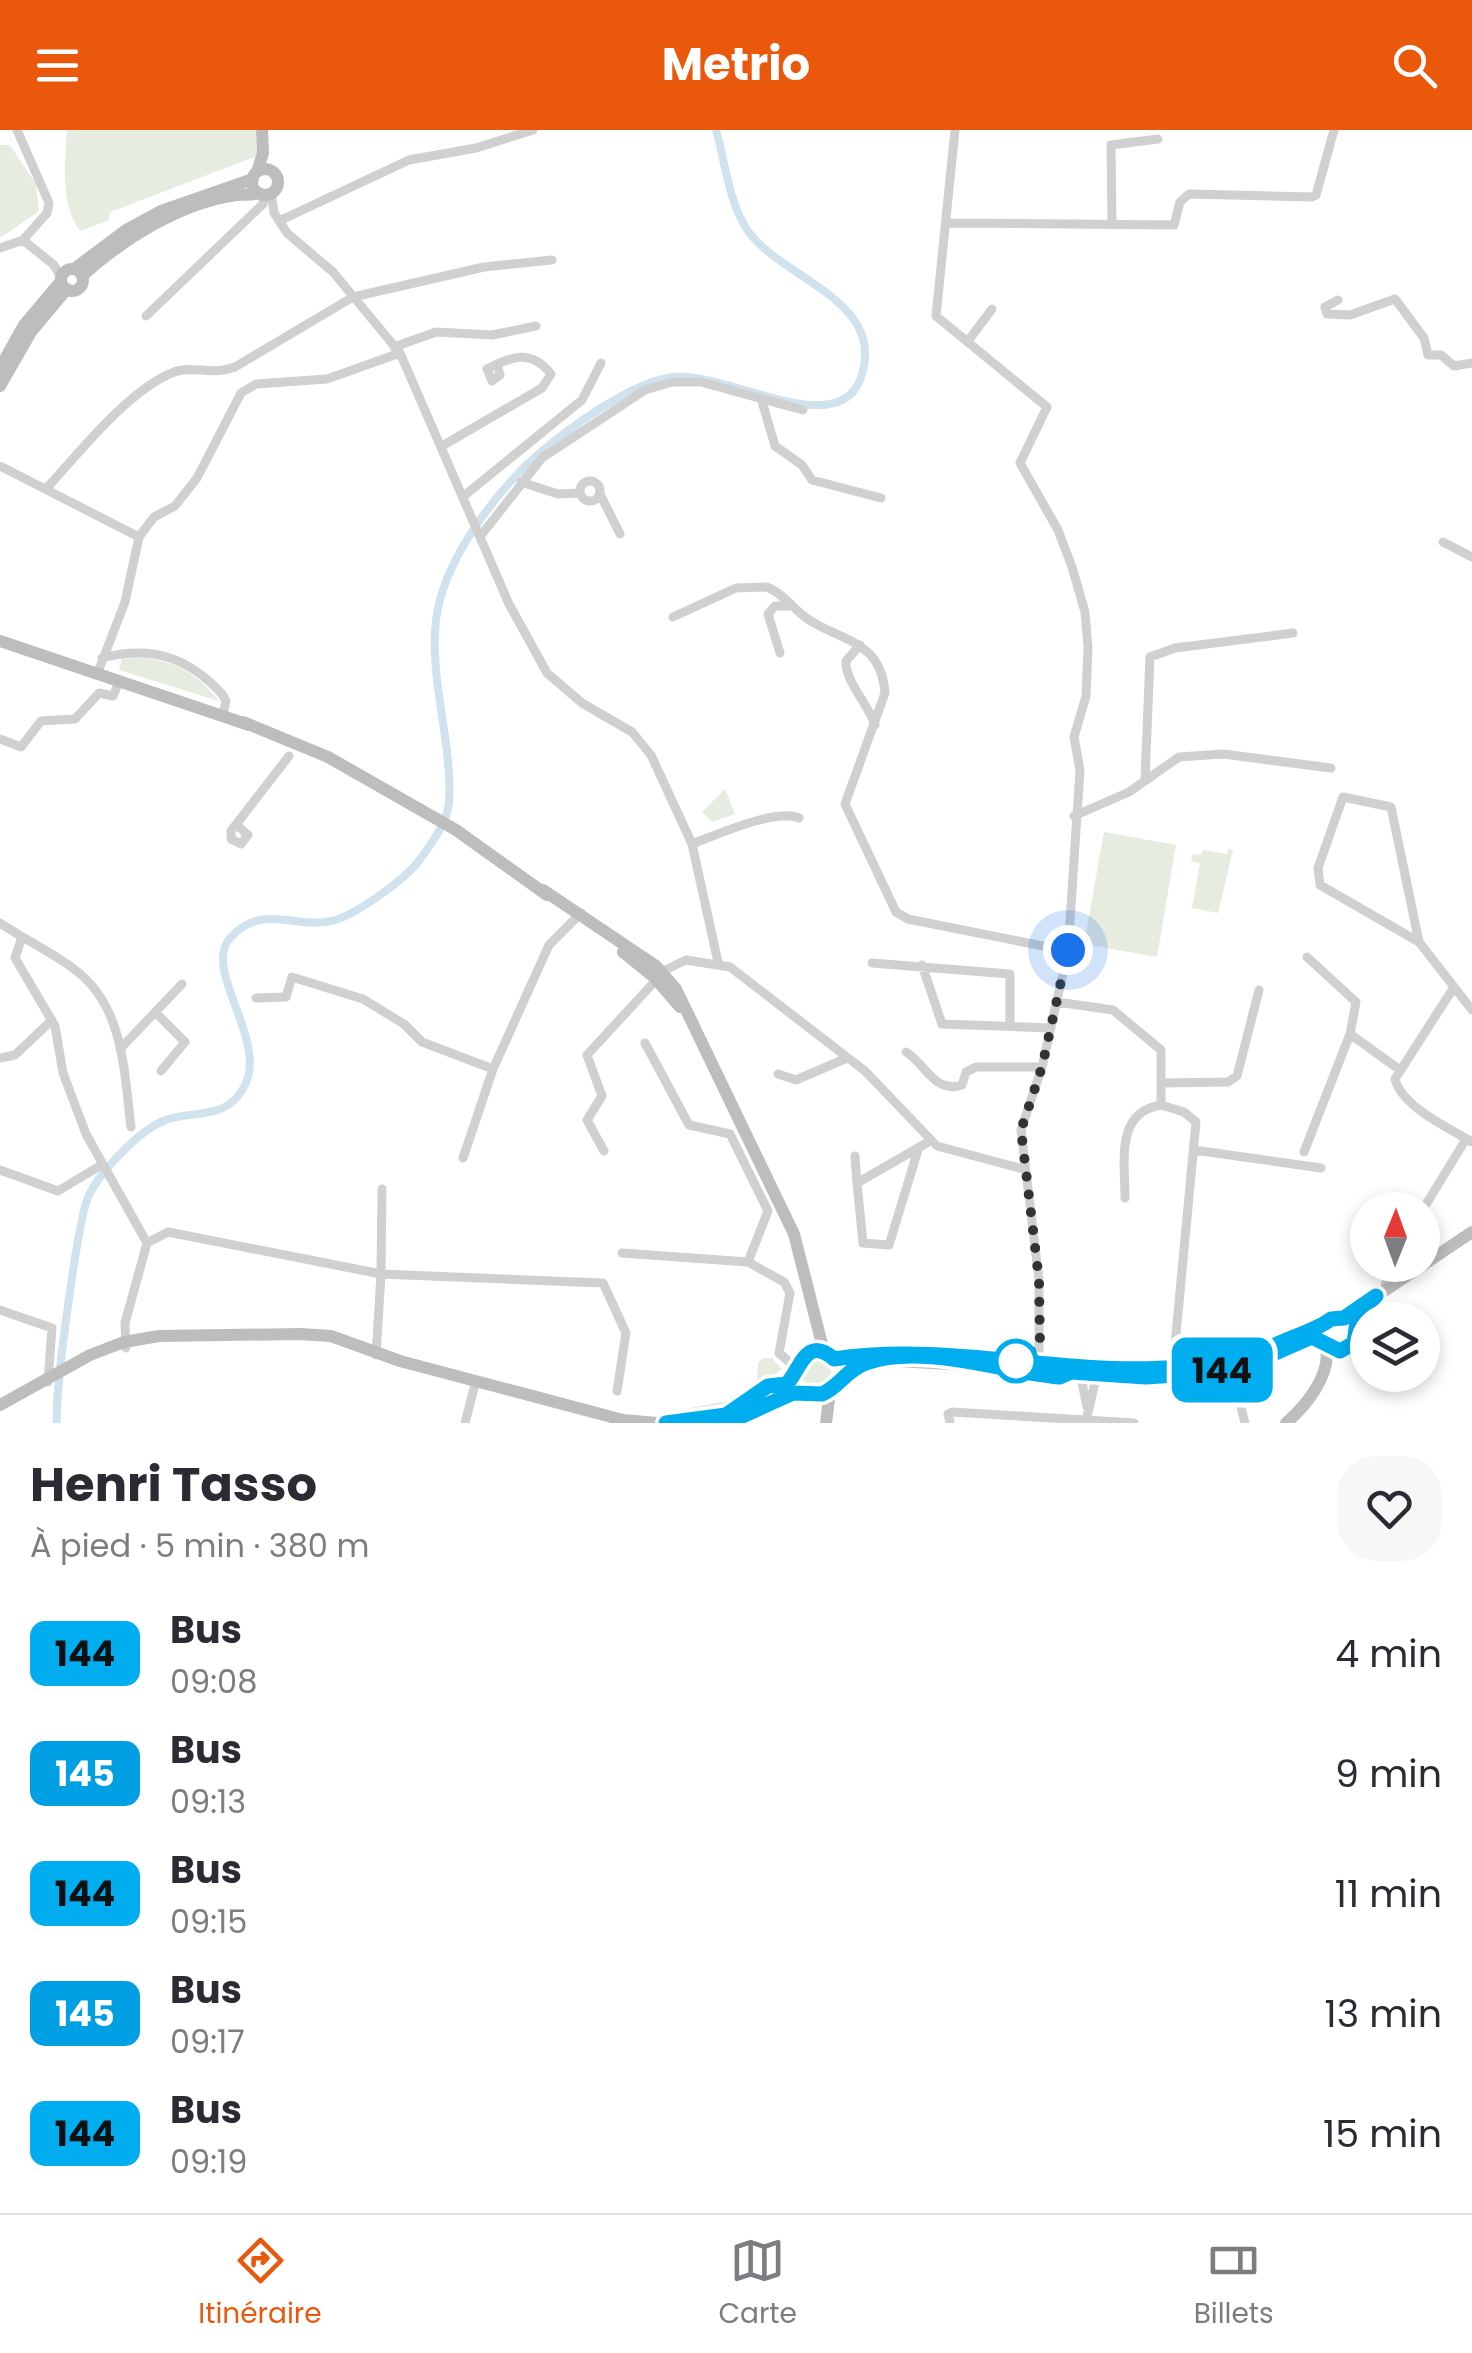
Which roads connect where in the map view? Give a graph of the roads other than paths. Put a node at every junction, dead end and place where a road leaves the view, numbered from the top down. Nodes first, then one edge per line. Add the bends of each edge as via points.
1 (17, 130) edge
2 (262, 130) edge
3 (533, 130) edge
4 (954, 130) edge
5 (1334, 130) edge
6 (1158, 139) dead end
7 (260, 174) junction
8 (265, 194) junction
9 (279, 220) junction
10 (948, 223) junction
11 (1112, 224) junction
12 (22, 240) junction
13 (0, 248) edge
14 (552, 260) dead end
15 (67, 275) junction
16 (353, 297) junction
17 (1338, 300) dead end
18 (992, 309) dead end
19 (146, 316) dead end
20 (536, 326) dead end
21 (968, 341) junction
22 (397, 350) junction
23 (601, 363) dead end
24 (1472, 363) edge
25 (497, 364) dead end
26 (0, 368) edge
27 (0, 386) edge
28 (761, 398) junction
29 (803, 410) dead end
30 (442, 446) junction
31 (0, 466) edge
32 (520, 482) junction
33 (46, 489) junction
34 (580, 492) junction
35 (600, 494) junction
36 (465, 495) junction
37 (881, 498) dead end
38 (480, 529) junction
39 (620, 534) dead end
40 (139, 537) junction
41 (1443, 542) dead end
42 (1472, 557) edge
43 (792, 606) junction
44 (673, 617) dead end
45 (1293, 633) dead end
46 (0, 640) edge
47 (860, 645) junction
48 (780, 653) dead end
49 (100, 665) junction
50 (120, 680) junction
51 (223, 714) junction
52 (875, 725) junction
53 (0, 739) edge
54 (294, 748) junction
55 (1330, 768) dead end
56 (1146, 780) junction
57 (1074, 816) junction
58 (799, 818) dead end
59 (240, 827) dead end
60 (692, 844) junction
61 (579, 915) junction
62 (0, 924) edge
63 (22, 937) junction
64 (1419, 942) junction
65 (1068, 950) junction
66 (1307, 957) dead end
67 (718, 962) junction
68 (872, 964) dead end
69 (922, 965) junction
70 (661, 978) junction
71 (182, 984) dead end
72 (1454, 988) junction
73 (1258, 990) dead end
74 (256, 998) dead end
75 (1057, 1002) junction
76 (1472, 1010) edge
77 (155, 1012) junction
78 (52, 1020) junction
79 (1010, 1026) junction
80 (1051, 1028) junction
81 (1350, 1034) junction
82 (644, 1042) dead end
83 (120, 1049) junction
84 (906, 1052) dead end
85 (0, 1058) edge
86 (847, 1058) junction
87 (1042, 1067) junction
88 (494, 1070) junction
89 (1400, 1070) junction
90 (161, 1071) dead end
91 (778, 1074) dead end
92 (1161, 1083) junction
93 (1160, 1105) junction
94 (131, 1127) dead end
95 (930, 1140) junction
96 (1469, 1141) edge
97 (918, 1150) junction
98 (1194, 1150) junction
99 (604, 1151) dead end
100 (1304, 1152) dead end
101 (854, 1156) dead end
102 (463, 1158) dead end
103 (1321, 1168) dead end
104 (107, 1169) junction
105 (0, 1170) edge
106 (1023, 1170) junction
107 (857, 1184) junction
108 (382, 1189) dead end
109 (1435, 1192) edge
110 (1125, 1198) dead end
111 (1472, 1232) edge
112 (148, 1243) junction
113 (622, 1253) dead end
114 (748, 1262) junction
115 (381, 1274) junction
116 (1384, 1282) edge
117 (1380, 1294) junction
118 (810, 1300) junction
119 (0, 1310) edge
120 (1349, 1323) junction
121 (1326, 1324) junction
122 (1324, 1342) junction
123 (125, 1345) junction
124 (1340, 1351) junction
125 (806, 1353) junction
126 (376, 1355) junction
127 (829, 1356) junction
128 (1230, 1364) junction
129 (1039, 1367) junction
130 (795, 1371) junction
131 (1088, 1371) junction
132 (1172, 1373) junction
133 (58, 1376) junction
134 (839, 1378) junction
135 (475, 1383) junction
136 (617, 1391) dead end
137 (830, 1391) junction
138 (809, 1393) junction
139 (0, 1405) edge
140 (1087, 1407) junction
141 (0, 1413) edge
142 (1086, 1421) edge
143 (620, 1422) edge
144 (465, 1423) edge
145 (657, 1423) edge
146 (667, 1423) edge
147 (714, 1423) edge
148 (824, 1423) edge
149 (950, 1423) edge
150 (1134, 1423) edge
151 (1245, 1423) edge
152 (1290, 1423) edge

1 - 12 street via 49,203
2 - 7 main road
3 - 9 street via 409,160
4 - 10 street
5 - 11 street via 1316,196 1189,194 1174,225
6 - 11 street via 1111,145
7 - 8 main road
7 - 8 main road via 278,184
7 - 15 main road via 161,211
8 - 9 street
8 - 15 main road via 225,198 164,220
8 - 19 street via 263,204
9 - 16 street
10 - 11 street
10 - 21 street via 936,316
12 - 13 street
12 - 15 street
14 - 16 street via 484,267
15 - 26 main road via 24,326
15 - 27 main road
16 - 22 street
16 - 33 street via 235,366 165,376
17 - 24 street via 1325,307 1326,314 1350,315 1395,298 1424,338 1428,355 1441,355 1454,366
18 - 21 street
20 - 22 street via 492,334 445,331
21 - 57 street via 1046,407 1020,463 1058,530 1085,612 1088,673 1074,738 1080,770
22 - 30 street
22 - 40 street via 326,379 246,388 197,478
23 - 36 street via 582,400
25 - 30 street via 522,355 551,374 542,388
28 - 29 street
28 - 32 street via 691,381 644,390 542,458
28 - 37 street via 775,446 812,480
30 - 36 street
31 - 33 street
32 - 34 street via 558,494
32 - 38 street
33 - 40 street
34 - 35 street via 591,502
34 - 35 street via 590,481
35 - 39 street
36 - 38 street
38 - 60 street via 546,674 642,742
40 - 49 street
41 - 42 street
43 - 44 street via 767,587 736,588
43 - 47 street
43 - 48 street via 775,606 768,614
45 - 56 street via 1150,656
46 - 49 main road
47 - 52 street via 884,676
47 - 52 street via 846,661 847,675
49 - 50 main road
49 - 51 street via 148,652 177,659 222,694
50 - 51 main road
50 - 53 street via 113,696 99,693 75,719 41,720 21,746
51 - 54 main road
52 - 65 street via 845,804 896,912
54 - 59 street
54 - 61 main road via 319,754 442,823
55 - 56 street via 1222,754 1172,759
56 - 57 street
57 - 65 street
58 - 60 street via 748,824
60 - 67 street
61 - 70 main road
61 - 88 street via 549,945
62 - 63 street
63 - 78 street via 16,958
63 - 83 street via 89,982 114,1018
64 - 64 street via 1391,807 1340,800 1318,868 1320,885
64 - 72 street
65 - 75 street
66 - 81 street via 1356,1002
67 - 70 street via 684,963
67 - 86 street
68 - 69 street
69 - 79 street via 942,1024
69 - 79 street via 1010,974
70 - 99 street via 587,1055 602,1096 587,1120
70 - 118 main road via 694,1026 786,1214
71 - 77 street
72 - 76 street
72 - 89 street
73 - 92 street via 1237,1076 1228,1082
74 - 88 street via 286,997 292,977 315,982 363,998 422,1042
75 - 80 street
75 - 92 street via 1125,1016 1161,1050
77 - 83 street
77 - 90 street via 185,1042
78 - 85 street via 15,1055
78 - 104 street via 72,1099
79 - 80 street
80 - 87 street
81 - 89 street
81 - 100 street
82 - 114 street via 689,1125 730,1134 768,1211
83 - 94 street
84 - 87 street via 950,1088 962,1086 966,1072 976,1067
86 - 91 street via 796,1080
86 - 95 street via 887,1090
87 - 106 street via 1021,1130
88 - 102 street
89 - 96 street via 1398,1089
92 - 93 street
93 - 98 street via 1192,1118 1198,1128
93 - 110 street via 1142,1109 1128,1127
95 - 97 street
95 - 106 street
96 - 109 street
97 - 107 street
97 - 107 street via 889,1245 863,1242
98 - 103 street
98 - 132 street
101 - 107 street
104 - 105 street via 58,1191
104 - 112 street
106 - 129 street via 1039,1280
108 - 115 street
111 - 117 main road
112 - 115 street via 168,1232
112 - 123 street
113 - 114 street
114 - 130 street via 788,1285 778,1341
115 - 126 street
115 - 136 street via 603,1283 626,1333
116 - 117 street
117 - 120 main road
118 - 125 main road
118 - 127 main road
119 - 133 street via 52,1328
120 - 121 main road
120 - 124 main road via 1354,1343
121 - 122 main road
121 - 128 main road
122 - 124 main road
122 - 128 main road via 1305,1338
122 - 152 main road via 1328,1363
123 - 126 main road via 283,1335
123 - 133 main road
124 - 152 main road via 1312,1403
125 - 127 main road
125 - 130 main road
126 - 135 main road
127 - 129 main road via 901,1351
127 - 134 main road
128 - 132 main road
128 - 151 street
129 - 131 main road
129 - 134 main road via 901,1358 862,1364
130 - 138 main road
130 - 146 main road via 776,1393 739,1410
131 - 132 main road
131 - 140 street
131 - 140 street
133 - 139 main road
133 - 141 main road
134 - 137 main road
135 - 143 main road
135 - 144 street
137 - 138 main road
137 - 148 main road
138 - 147 main road
138 - 148 main road
140 - 142 street
142 - 149 street via 952,1412
142 - 150 street
143 - 145 main road

